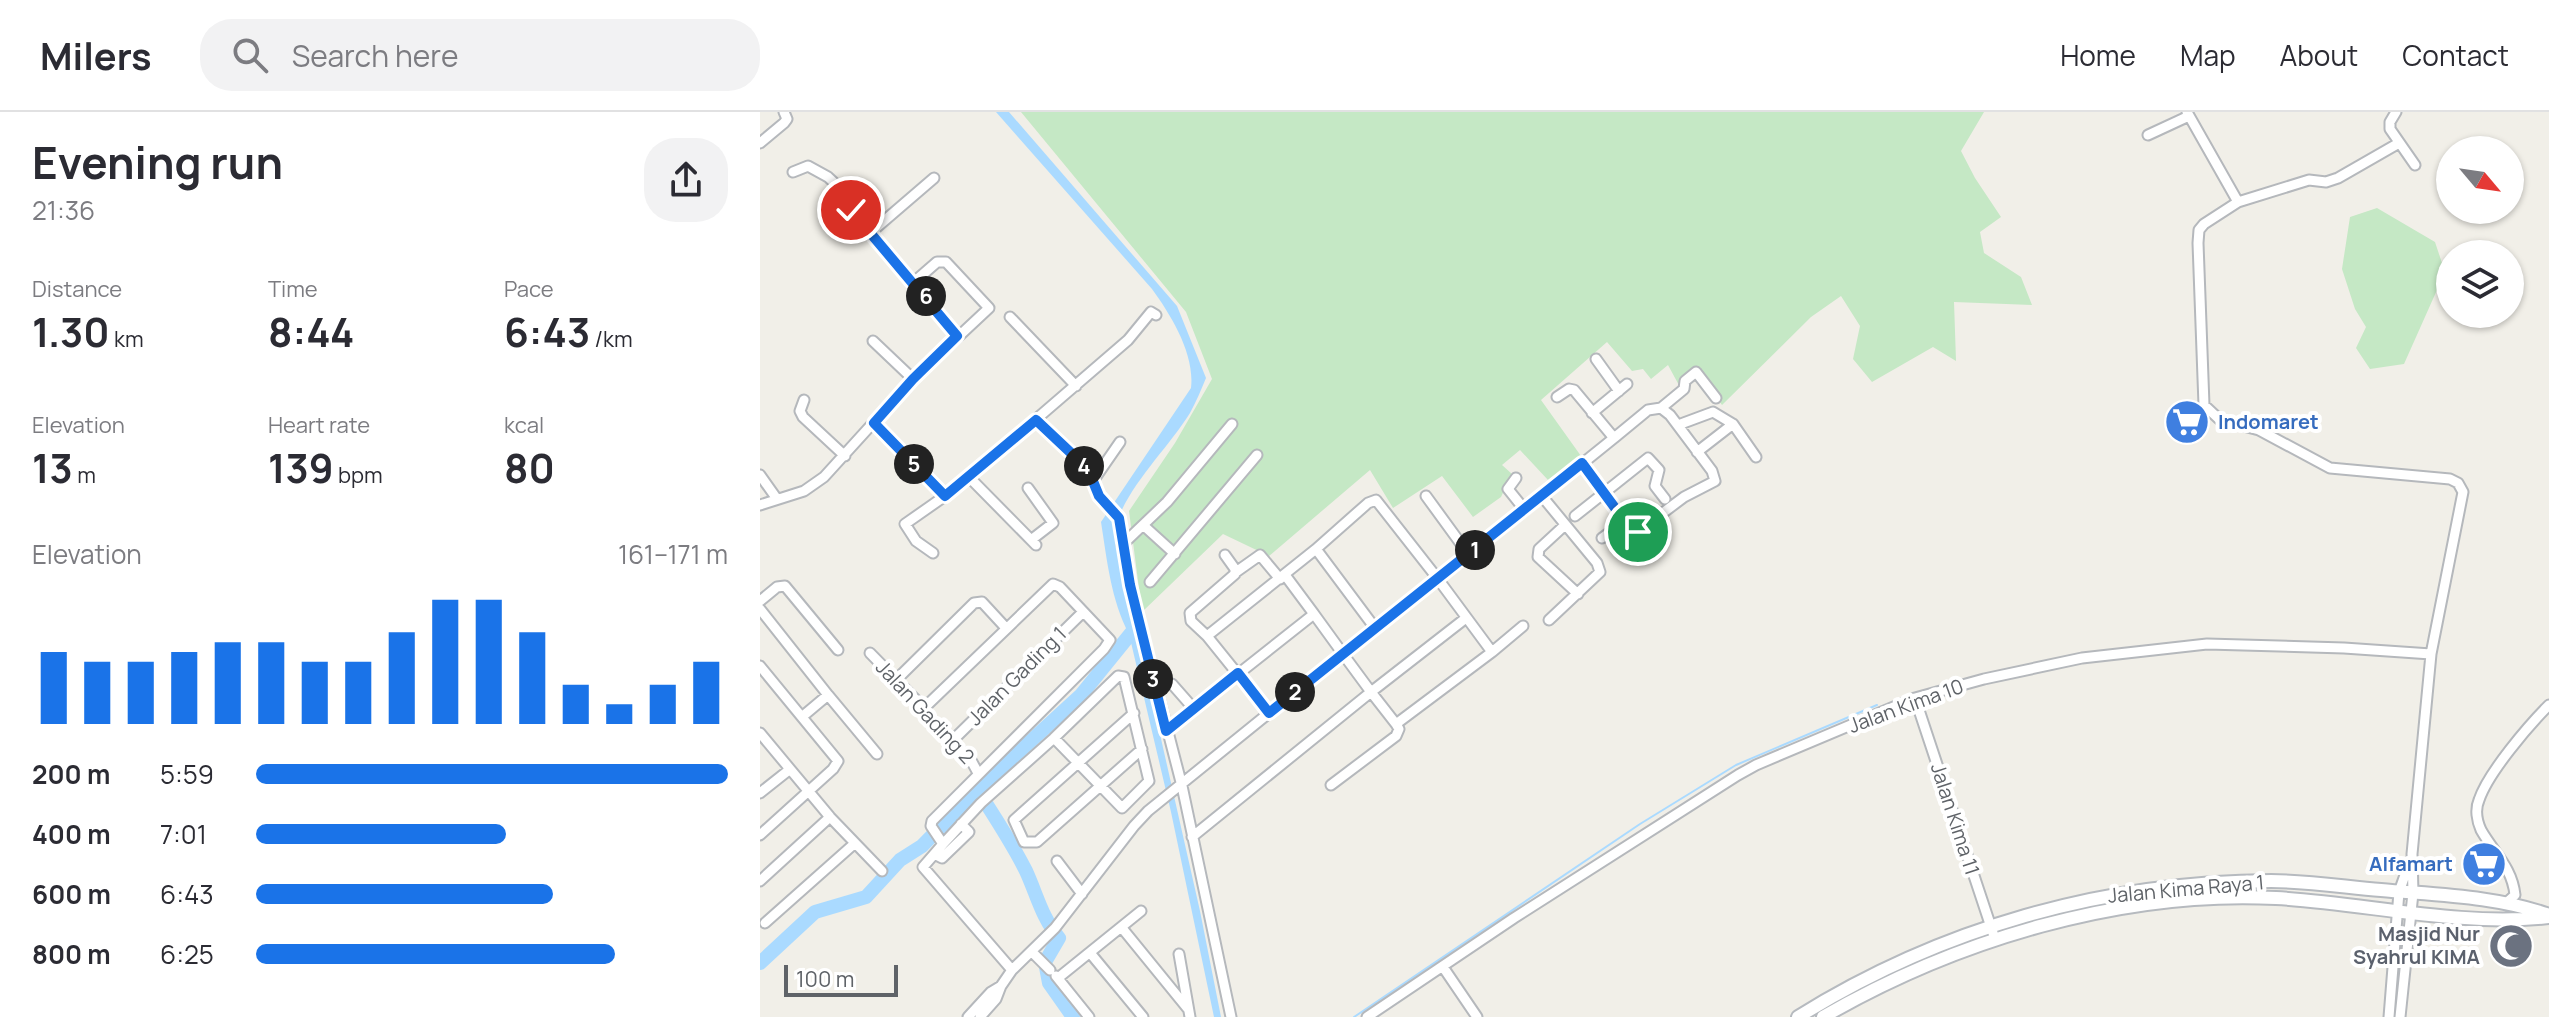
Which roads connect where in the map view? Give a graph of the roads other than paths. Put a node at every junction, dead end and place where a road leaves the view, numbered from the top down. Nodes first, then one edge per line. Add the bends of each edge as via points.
1 (784, 112) edge
2 (2396, 112) edge
3 (2188, 114) edge
4 (2148, 135) dead end
5 (760, 143) edge
6 (2399, 143) junction
7 (2415, 165) dead end
8 (793, 172) dead end
9 (934, 178) dead end
10 (2238, 202) junction
11 (870, 233) junction
12 (914, 282) junction
13 (1156, 315) dead end
14 (1010, 317) dead end
15 (957, 336) junction
16 (873, 341) dead end
17 (1596, 359) dead end
18 (913, 379) junction
19 (1076, 386) junction
20 (1557, 397) dead end
21 (1716, 398) dead end
22 (804, 400) dead end
23 (1661, 408) junction
24 (1592, 413) junction
25 (1036, 420) junction
26 (874, 423) junction
27 (1232, 424) dead end
28 (1733, 424) junction
29 (1678, 425) junction
30 (1614, 438) junction
31 (1120, 442) dead end
32 (1697, 452) junction
33 (1257, 455) dead end
34 (845, 456) junction
35 (1756, 457) dead end
36 (1582, 463) junction
37 (760, 475) edge
38 (969, 477) junction
39 (1516, 478) dead end
40 (1093, 481) junction
41 (1028, 488) dead end
42 (1605, 493) junction
43 (1541, 495) junction
44 (945, 496) junction
45 (1426, 496) dead end
46 (777, 499) junction
47 (1665, 499) dead end
48 (760, 505) edge
49 (1524, 509) junction
50 (1575, 516) dead end
51 (1625, 521) junction
52 (1143, 525) junction
53 (1565, 525) junction
54 (1602, 538) dead end
55 (1122, 545) junction
56 (1316, 549) junction
57 (933, 553) dead end
58 (1175, 554) junction
59 (1225, 555) dead end
60 (1469, 555) junction
61 (1236, 572) junction
62 (1282, 577) junction
63 (1438, 579) junction
64 (1150, 582) dead end
65 (1578, 594) junction
66 (760, 601) edge
67 (760, 609) edge
68 (1083, 612) junction
69 (1314, 614) junction
70 (1466, 618) junction
71 (1549, 620) dead end
72 (1523, 626) dead end
73 (1006, 628) junction
74 (1375, 628) junction
75 (1207, 636) junction
76 (838, 650) dead end
77 (1492, 652) junction
78 (870, 653) dead end
79 (1343, 654) junction
80 (2431, 654) junction
81 (760, 666) edge
82 (1238, 673) junction
83 (896, 680) junction
84 (1172, 684) dead end
85 (1371, 692) junction
86 (828, 695) junction
87 (1915, 698) junction
88 (2549, 705) edge
89 (924, 708) junction
90 (1194, 709) junction
91 (1134, 713) junction
92 (1269, 713) junction
93 (803, 716) junction
94 (1396, 724) junction
95 (1166, 731) junction
96 (760, 733) edge
97 (1054, 738) junction
98 (952, 741) junction
99 (1142, 749) junction
100 (877, 754) dead end
101 (1078, 765) junction
102 (789, 770) junction
103 (978, 773) junction
104 (1331, 785) dead end
105 (1100, 786) junction
106 (1179, 788) junction
107 (761, 791) edge
108 (808, 791) junction
109 (830, 817) junction
110 (961, 824) junction
111 (760, 835) edge
112 (1192, 837) junction
113 (941, 842) junction
114 (854, 844) junction
115 (2412, 854) junction
116 (936, 855) junction
117 (1057, 861) dead end
118 (882, 871) dead end
119 (760, 881) edge
120 (2399, 892) junction
121 (2413, 893) junction
122 (1082, 894) junction
123 (2510, 899) junction
124 (2396, 910) junction
125 (1141, 911) dead end
126 (2411, 912) junction
127 (2549, 916) edge
128 (765, 923) dead end
129 (1989, 925) junction
130 (1122, 928) junction
131 (1995, 939) junction
132 (1032, 952) junction
133 (1091, 954) junction
134 (1179, 954) dead end
135 (1443, 967) junction
136 (1012, 970) junction
137 (1055, 975) junction
138 (1001, 986) junction
139 (1189, 1013) edge
140 (968, 1017) edge
141 (980, 1017) edge
142 (1089, 1017) edge
143 (1143, 1017) edge
144 (1231, 1017) edge
145 (1367, 1017) edge
146 (1477, 1017) edge
147 (1798, 1017) edge
148 (1823, 1017) edge
149 (2389, 1017) edge
150 (2400, 1017) edge

1 - 5 street via 784,123
2 - 6 street via 2390,122
3 - 4 street
3 - 10 street
6 - 7 street
6 - 10 street via 2338,178 2309,180
8 - 11 street via 808,166 828,177
9 - 11 street
10 - 80 street via 2199,230 2204,405 2220,420 2259,430 2330,468 2458,483 2463,492
11 - 12 street
12 - 15 street
12 - 15 street via 937,262 946,262 989,308
13 - 19 street via 1151,312
14 - 19 street
15 - 18 street
16 - 18 street
17 - 24 street via 1623,387
18 - 26 street
19 - 25 street
20 - 24 street via 1571,389
21 - 23 street via 1696,372
22 - 34 street via 803,417
23 - 29 street
23 - 30 street via 1648,410
24 - 30 street
25 - 38 street
25 - 40 street via 1088,469
26 - 34 street
26 - 44 street
27 - 52 street
28 - 29 street via 1713,412
28 - 32 street
28 - 35 street
29 - 32 street
30 - 36 street
31 - 40 street
32 - 51 street via 1712,471 1713,483 1684,497 1638,532
33 - 58 street
34 - 46 street via 817,483
36 - 42 street
36 - 43 street
37 - 46 street
38 - 41 street via 1033,542 1053,523
38 - 44 street
39 - 49 street via 1508,489
40 - 55 street via 1119,518
42 - 47 street via 1650,458 1659,470 1655,486
42 - 50 street
42 - 51 street
43 - 49 street
43 - 53 street
44 - 57 street via 905,524
45 - 60 street
46 - 48 street
49 - 60 street
51 - 54 street
52 - 55 street
52 - 58 street
53 - 65 street via 1600,567 1599,575
53 - 65 street via 1539,549 1538,557
55 - 95 street
56 - 62 street
56 - 63 street via 1376,500
56 - 74 street
58 - 64 street
59 - 61 street
60 - 63 street
61 - 62 street via 1260,555
61 - 75 street via 1190,613
62 - 69 street
62 - 75 street
63 - 70 street
63 - 74 street
65 - 71 street
66 - 76 street via 785,586
67 - 86 street
68 - 73 street via 1053,584
68 - 98 street, Jalan Gading 1
68 - 103 street via 1108,636 1108,644
69 - 79 street
69 - 82 street
70 - 77 street
70 - 85 street
72 - 77 street
73 - 83 street via 982,602 974,603
73 - 89 street
74 - 79 street
75 - 82 street
77 - 94 street
78 - 83 street, Jalan Gading 2
79 - 85 street
79 - 92 street
80 - 87 street, Jalan Kima 10 via 2207,644 2082,658
80 - 115 street
81 - 93 street
82 - 90 street
82 - 92 street
83 - 89 street, Jalan Gading 2
84 - 90 street
85 - 94 street
85 - 112 street
86 - 93 street
86 - 100 street
87 - 129 street, Jalan Kima 11
87 - 135 street, Jalan Kima 10 via 1738,775
88 - 123 street via 2495,773 2477,808 2482,831 2512,876
89 - 98 street, Jalan Gading 2
90 - 95 street
91 - 97 street via 1124,677 1118,676
91 - 99 street
91 - 101 street
92 - 106 street
93 - 108 street via 838,761
94 - 104 street via 1396,736
95 - 106 street
96 - 102 street
97 - 101 street
97 - 110 street
98 - 103 street, Jalan Gading 2
99 - 105 street
99 - 105 street via 1149,781 1122,808
101 - 105 street
101 - 105 street via 1014,820 1024,842 1037,842
102 - 107 street
102 - 108 street
103 - 113 street via 935,815 931,826
106 - 112 street
106 - 122 street via 1134,826
108 - 109 street
108 - 111 street
109 - 114 street
109 - 119 street
110 - 113 street
110 - 116 street via 969,832 942,858
112 - 144 street
113 - 116 street
114 - 118 street
114 - 128 street
115 - 120 street
115 - 121 street
116 - 136 street via 923,867
117 - 122 street
120 - 121 main road, Jalan Kima Raya 1
120 - 124 street
120 - 129 main road, Jalan Kima Raya 1 via 2273,881 2194,885 2128,891
121 - 123 main road, Jalan Kima Raya 1
121 - 126 street
122 - 132 street
123 - 127 main road, Jalan Kima Raya 1
124 - 126 main road
124 - 131 main road via 2276,898 2161,902
124 - 149 street
125 - 130 street
126 - 127 main road via 2500,919
126 - 150 street
129 - 131 street, Jalan Kima 11
129 - 147 main road, Jalan Kima Raya 1 via 1880,971
130 - 133 street
130 - 139 street
131 - 148 main road via 1909,972
132 - 136 street
132 - 137 street
133 - 137 street
133 - 143 street
134 - 139 street
135 - 145 street, Jalan Kima 10
135 - 146 street
136 - 138 street
137 - 142 street
138 - 140 street
138 - 141 street

